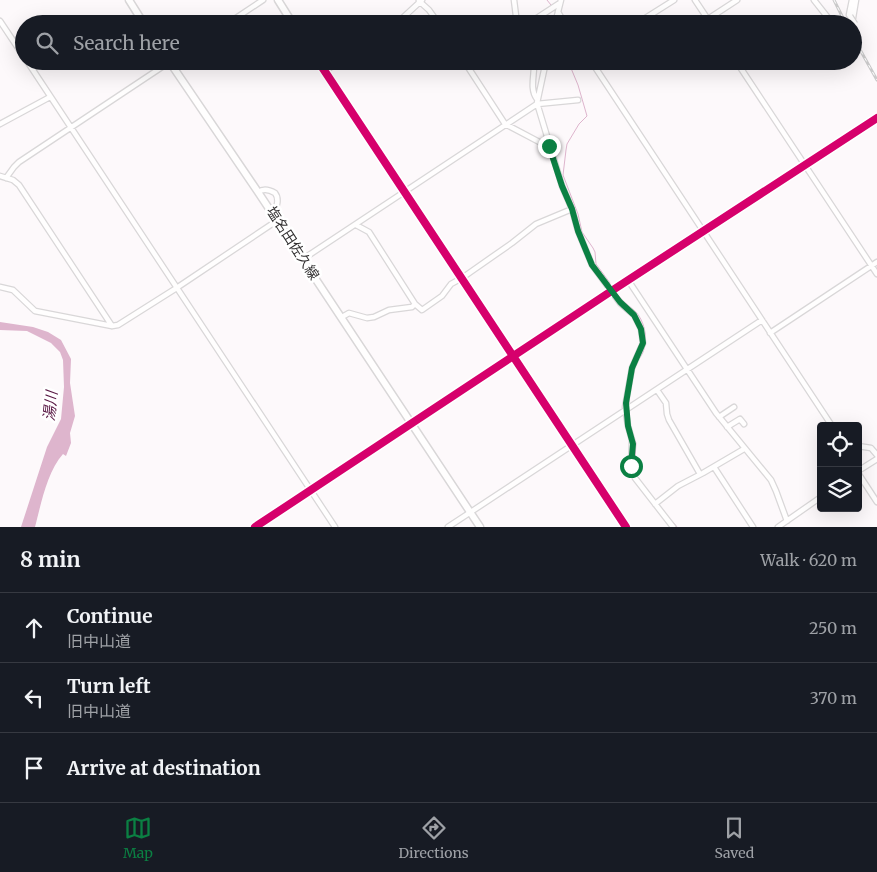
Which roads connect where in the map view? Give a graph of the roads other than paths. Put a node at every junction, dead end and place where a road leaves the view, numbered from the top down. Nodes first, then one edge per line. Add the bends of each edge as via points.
1 (129, 0) edge
2 (263, 0) edge
3 (278, 0) edge
4 (514, 0) edge
5 (674, 0) edge
6 (696, 0) edge
7 (737, 0) edge
8 (814, 0) edge
9 (854, 0) edge
10 (420, 1) edge
11 (561, 2) edge
12 (558, 12) junction
13 (138, 15) edge
14 (240, 15) edge
15 (287, 15) edge
16 (405, 15) edge
17 (433, 15) edge
18 (516, 15) edge
19 (541, 15) edge
20 (557, 15) edge
21 (560, 15) edge
22 (650, 15) edge
23 (705, 15) edge
24 (714, 15) edge
25 (825, 15) edge
26 (849, 15) edge
27 (853, 15) edge
28 (0, 21) edge
29 (15, 44) edge
30 (33, 70) edge
31 (158, 70) edge
32 (175, 70) edge
33 (470, 70) edge
34 (534, 70) edge
35 (544, 70) edge
36 (597, 70) edge
37 (742, 70) edge
38 (325, 71) edge
39 (50, 97) junction
40 (578, 100) dead end
41 (537, 102) junction
42 (877, 118) edge
43 (0, 124) edge
44 (507, 125) junction
45 (70, 128) junction
46 (549, 146) junction
47 (804, 164) junction
48 (0, 176) edge
49 (6, 178) junction
50 (258, 192) junction
51 (406, 193) junction
52 (572, 209) junction
53 (272, 212) junction
54 (278, 220) junction
55 (356, 225) junction
56 (703, 231) junction
57 (303, 259) junction
58 (877, 262) edge
59 (871, 266) junction
60 (877, 274) edge
61 (462, 278) junction
62 (628, 280) junction
63 (0, 287) edge
64 (177, 287) junction
65 (612, 290) junction
66 (415, 304) junction
67 (342, 317) junction
68 (762, 320) junction
69 (112, 326) junction
70 (770, 333) junction
71 (514, 356) junction
72 (687, 370) junction
73 (657, 390) junction
74 (734, 407) dead end
75 (626, 410) junction
76 (719, 416) junction
77 (829, 422) edge
78 (412, 424) junction
79 (744, 424) dead end
80 (727, 427) junction
81 (572, 445) junction
82 (862, 447) edge
83 (744, 449) junction
84 (877, 457) edge
85 (714, 467) junction
86 (862, 469) edge
87 (700, 474) junction
88 (862, 478) edge
89 (311, 490) junction
90 (817, 500) edge
91 (877, 502) edge
92 (655, 504) junction
93 (471, 512) junction
94 (787, 521) junction
95 (255, 527) edge
96 (335, 527) edge
97 (448, 527) edge
98 (480, 527) edge
99 (626, 527) edge
100 (673, 527) edge
101 (753, 527) edge
102 (778, 527) edge

1 - 13 main road
2 - 14 street
3 - 15 main road
4 - 18 street
5 - 22 street
6 - 23 street
7 - 24 street
8 - 25 street
9 - 26 street, bridge
9 - 27 street
10 - 16 street
10 - 17 street
11 - 12 street
11 - 19 street
12 - 20 street
12 - 21 street
28 - 29 street
30 - 39 street
31 - 45 street
32 - 50 main road, 塩名田佐久線
33 - 44 street
34 - 41 street via 533,91
35 - 41 street
36 - 56 street
37 - 47 street
38 - 51 main road
39 - 43 street
39 - 45 street
40 - 41 street
41 - 44 street
41 - 46 street
42 - 47 street
44 - 46 street
44 - 51 street
45 - 49 street via 19,162
45 - 64 street
46 - 52 street
47 - 56 street
47 - 59 street
48 - 49 street
49 - 69 street via 19,185
50 - 53 main road, 塩名田佐久線
50 - 53 street via 262,189 275,193 278,199
51 - 55 street
51 - 61 main road
52 - 61 street via 536,224
52 - 65 street via 590,260
53 - 54 main road, 塩名田佐久線
54 - 57 main road, 塩名田佐久線
54 - 64 street
55 - 57 street
55 - 66 street via 369,232
56 - 62 street
56 - 68 street
57 - 67 main road, 塩名田佐久線
58 - 59 street
59 - 60 street
59 - 70 street
61 - 66 street via 424,309 420,310
61 - 71 main road
62 - 65 street
62 - 72 street
63 - 69 street via 13,290 35,310
64 - 69 street
64 - 89 street
65 - 71 street
65 - 75 street via 637,318 643,340 632,368
66 - 67 street via 374,317 349,313
67 - 78 main road, 塩名田佐久線
68 - 70 street
68 - 72 street
70 - 77 street
71 - 78 street
71 - 81 main road
72 - 73 street
72 - 76 street
73 - 75 street
73 - 87 street via 666,403 669,420
74 - 76 street
75 - 81 street
75 - 92 street via 632,440 633,474
76 - 80 street
78 - 89 street
78 - 93 main road, 塩名田佐久線
79 - 80 street via 740,419
80 - 83 street
81 - 93 street
81 - 99 main road
82 - 84 street via 871,448
83 - 85 street
83 - 94 street via 771,480
84 - 86 street
85 - 87 street
85 - 101 street
87 - 92 street
88 - 91 street
89 - 95 street
89 - 96 street
90 - 94 street
92 - 100 street
93 - 97 street
93 - 98 main road, 塩名田佐久線
94 - 102 street

